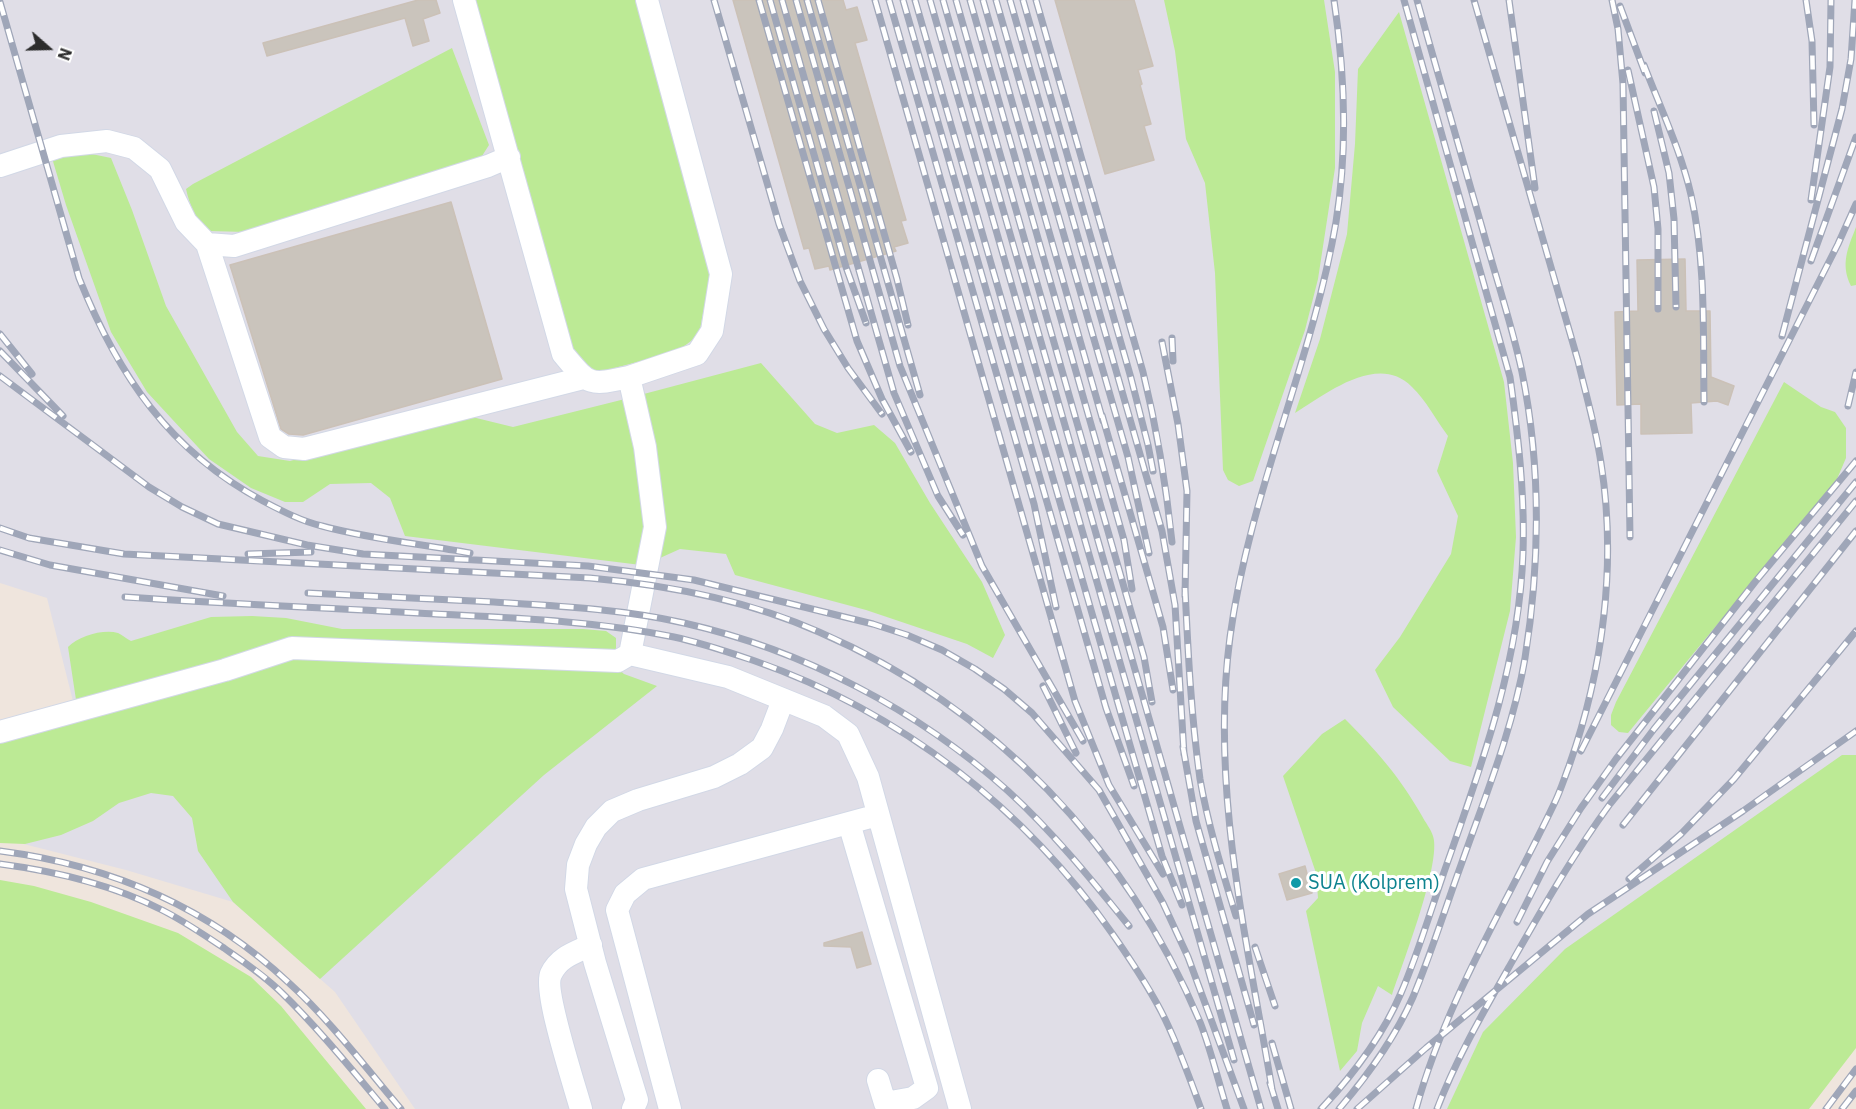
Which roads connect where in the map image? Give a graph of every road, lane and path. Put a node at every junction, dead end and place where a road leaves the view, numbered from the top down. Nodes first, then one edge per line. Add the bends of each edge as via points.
1 (464, 0) edge
2 (647, 0) edge
3 (509, 157) junction
4 (0, 166) edge
5 (207, 244) junction
6 (629, 377) junction
7 (583, 378) junction
8 (630, 654) junction
9 (783, 700) junction
10 (0, 732) edge
11 (879, 815) junction
12 (849, 824) junction
13 (591, 945) junction
14 (878, 1080) dead end
15 (582, 1109) edge
16 (633, 1109) edge
17 (670, 1109) edge
18 (960, 1109) edge

1 - 3 lane
2 - 6 lane via 721,274 712,331 698,354
3 - 5 lane via 234,246
3 - 7 lane via 562,354
4 - 5 lane via 61,146 107,141 134,147 160,169 186,222
5 - 7 lane via 270,437 284,447 304,449
6 - 7 lane via 601,383
6 - 8 lane via 645,447 655,527
8 - 9 lane via 728,677
8 - 10 lane via 618,661 292,648
9 - 11 lane via 824,716 848,734 868,777
9 - 13 lane via 762,748 740,764 714,777 612,811 596,827 578,865 576,889
11 - 12 lane
11 - 18 lane
12 - 14 lane via 927,1088 913,1098 885,1103
12 - 17 lane via 643,879 625,894 617,910
13 - 15 lane via 560,959 549,976 552,1004
13 - 16 lane via 637,1100

